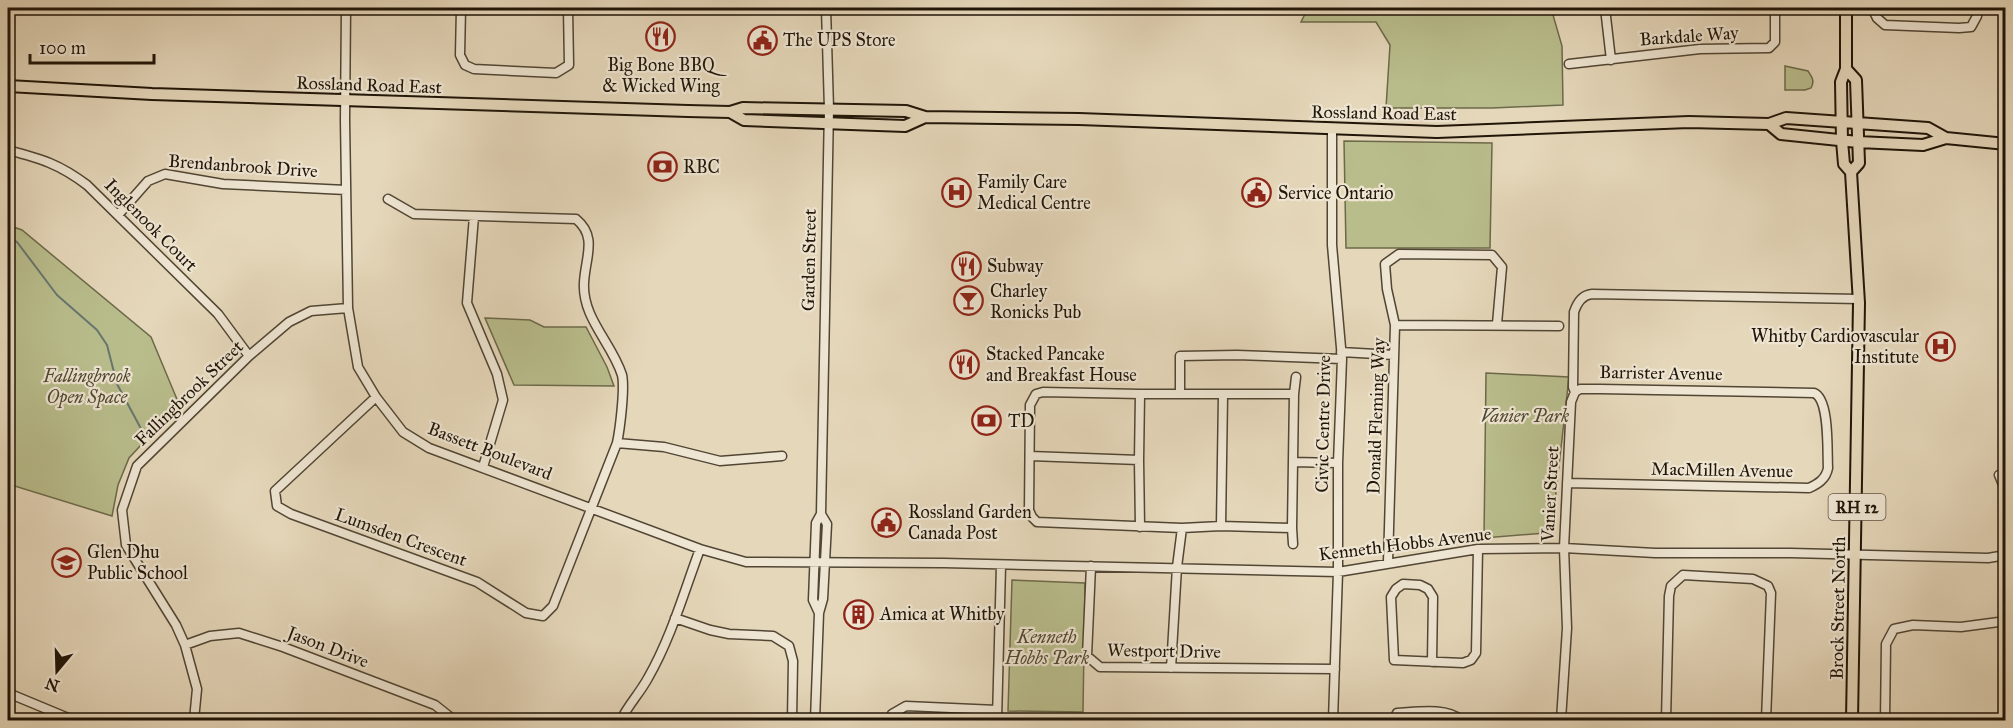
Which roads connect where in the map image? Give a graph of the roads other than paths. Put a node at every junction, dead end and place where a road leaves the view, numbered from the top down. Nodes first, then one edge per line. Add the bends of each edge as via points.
1 (248, 8) edge
2 (346, 8) edge
3 (461, 8) edge
4 (568, 8) edge
5 (826, 8) edge
6 (1605, 8) edge
7 (1775, 8) edge
8 (1846, 8) edge
9 (1872, 8) edge
10 (1978, 8) edge
11 (1611, 60) junction
12 (1569, 64) dead end
13 (1846, 69) junction
14 (8, 86) edge
15 (345, 101) junction
16 (829, 109) junction
17 (730, 112) junction
18 (925, 117) junction
19 (1841, 121) junction
20 (829, 122) junction
21 (1858, 122) junction
22 (1769, 124) junction
23 (1332, 128) junction
24 (1946, 138) junction
25 (1842, 141) junction
26 (1858, 142) junction
27 (2006, 144) edge
28 (8, 150) edge
29 (1851, 172) junction
30 (346, 189) junction
31 (388, 199) dead end
32 (118, 215) junction
33 (474, 216) junction
34 (1859, 299) junction
35 (348, 308) junction
36 (1497, 324) junction
37 (1395, 325) junction
38 (1559, 326) dead end
39 (1341, 355) junction
40 (1394, 355) junction
41 (249, 356) junction
42 (1296, 377) dead end
43 (1575, 392) junction
44 (1180, 393) junction
45 (1140, 394) junction
46 (1294, 394) junction
47 (1223, 395) junction
48 (1819, 395) joint
49 (376, 397) junction
50 (617, 443) junction
51 (782, 456) dead end
52 (1030, 456) junction
53 (1139, 460) junction
54 (1293, 462) junction
55 (1338, 464) junction
56 (483, 467) junction
57 (1999, 475) dead end
58 (1567, 483) junction
59 (2006, 492) edge
60 (592, 508) junction
61 (821, 514) junction
62 (1140, 526) junction
63 (1221, 526) junction
64 (1182, 528) junction
65 (1292, 528) junction
66 (1293, 544) dead end
67 (1564, 548) junction
68 (700, 549) junction
69 (1478, 549) junction
70 (1856, 555) junction
71 (2006, 555) edge
72 (814, 562) junction
73 (825, 562) junction
74 (1388, 562) junction
75 (1001, 565) junction
76 (1091, 566) junction
77 (1178, 567) junction
78 (1338, 572) junction
79 (819, 613) junction
80 (675, 618) junction
81 (2006, 621) edge
82 (185, 645) junction
83 (1432, 662) junction
84 (1171, 668) junction
85 (1335, 669) junction
86 (8, 693) edge
87 (997, 710) junction
88 (73, 720) edge
89 (194, 720) edge
90 (454, 720) edge
91 (621, 720) edge
92 (792, 720) edge
93 (815, 720) edge
94 (891, 720) edge
95 (997, 720) edge
96 (1333, 720) edge
97 (1394, 720) edge
98 (1461, 720) edge
99 (1561, 720) edge
100 (1666, 720) edge
101 (1766, 720) edge
102 (1852, 720) edge
103 (1885, 720) edge

1 - 2 street
2 - 15 street, Bassett Boulevard
3 - 4 street via 460,55 465,66 556,73 569,65
5 - 16 street, Garden Street
6 - 11 street
7 - 11 street, Barkdale Way via 1774,42 1769,48 1700,49
8 - 13 main road, Brock Street North
9 - 10 street via 1885,24 1959,28 1971,27
11 - 12 street, Barkdale Way
13 - 19 main road, Brock Street North via 1841,82
13 - 21 main road, Brock Street North via 1856,80
14 - 15 main road, Rossland Road East
15 - 17 main road, Rossland Road East
15 - 30 street, Bassett Boulevard
16 - 17 main road, Rossland Road East via 743,108
16 - 18 main road, Rossland Road East via 906,111
16 - 20 street, Garden Street
17 - 20 main road, Rossland Road East via 744,120
18 - 20 main road, Rossland Road East via 905,126
18 - 23 main road, Rossland Road East
19 - 21 main road, Rossland Road East
19 - 22 main road, Rossland Road East via 1786,118
19 - 25 main road, Brock Street North / RH 12
20 - 61 street, Garden Street
21 - 24 main road, Rossland Road East via 1928,128
21 - 26 main road, Brock Street North / RH 12
22 - 23 main road, Rossland Road East via 1689,122 1437,132
22 - 25 main road via 1781,134
23 - 39 street, Civic Centre Drive via 1332,244
24 - 26 main road via 1923,145
24 - 27 main road
25 - 26 main road
25 - 29 main road, Brock Street North / RH 12 via 1844,164
26 - 29 main road, Brock Street North / RH 12 via 1859,163
28 - 32 street, Inglenook Court via 67,170
29 - 34 main road, Brock Street North / RH 12
30 - 32 street, Brendanbrook Drive via 223,184 165,174 148,181
30 - 35 street, Bassett Boulevard
31 - 33 street via 414,214
32 - 41 street, Inglenook Court via 218,314
33 - 50 street via 576,219 585,227 589,240 583,285 589,315 622,377
33 - 56 street via 467,303 497,374 503,400
34 - 43 street, Vanier Street via 1586,295 1574,312
34 - 70 main road, Brock Street North / RH 12
35 - 41 street, Fallingbrook Street via 311,311 288,322
35 - 49 street, Bassett Boulevard via 358,367
36 - 37 street, Donald Fleming Way
36 - 37 street via 1502,267 1492,255 1399,254 1385,264
36 - 38 street, Donald Fleming Way
37 - 40 street, Donald Fleming Way
39 - 40 street
39 - 44 street via 1180,356
39 - 55 street, Civic Centre Drive
40 - 74 street, Donald Fleming Way
41 - 82 street, Fallingbrook Street via 137,466 122,510 126,545
42 - 46 street
43 - 48 street, Barrister Avenue via 1635,389
43 - 58 street, Vanier Street via 1571,402
44 - 45 street
44 - 47 street
45 - 52 street via 1036,394 1030,405
45 - 53 street
46 - 47 street
46 - 54 street
47 - 63 street
48 - 58 street, MacMillen Avenue via 1826,418 1828,468 1822,480 1809,488
49 - 56 street, Bassett Boulevard via 403,432 429,448
49 - 60 street, Lumsden Crescent via 275,491 277,506 477,582 526,613 543,616 553,606
50 - 51 street via 664,447 720,461
50 - 60 street
52 - 53 street
52 - 62 street via 1029,510 1037,522
53 - 62 street
54 - 55 street
54 - 65 street
55 - 78 street, Civic Centre Drive
56 - 60 street, Bassett Boulevard
57 - 59 street
58 - 67 street, Vanier Street
60 - 68 street, Bassett Boulevard
61 - 72 street, Garden Street via 816,523
61 - 73 street, Garden Street via 827,525
62 - 64 street
63 - 64 street
63 - 65 street
64 - 77 street
65 - 66 street
67 - 69 street, Kenneth Hobbs Avenue
67 - 70 street, Kenneth Hobbs Avenue
67 - 99 street, Vanier Street via 1567,628
68 - 72 street, Bassett Boulevard via 746,562
68 - 80 street
69 - 74 street, Kenneth Hobbs Avenue
69 - 83 street via 1476,653 1463,663
70 - 71 street, Kenneth Hobbs Avenue
70 - 102 main road, Brock Street North / RH 12
72 - 73 street, Kenneth Hobbs Avenue
72 - 79 street, Garden Street via 813,600
73 - 75 street, Kenneth Hobbs Avenue
73 - 79 street, Garden Street
74 - 78 street, Kenneth Hobbs Avenue
75 - 76 street, Kenneth Hobbs Avenue
75 - 87 street
76 - 77 street, Kenneth Hobbs Avenue
76 - 84 street, Westport Drive via 1088,656 1100,667
77 - 78 street, Kenneth Hobbs Avenue
77 - 84 street
78 - 85 street, Civic Centre Drive
79 - 93 street, Garden Street
80 - 91 street via 649,677
80 - 92 street via 729,634 773,636 789,646 793,661
81 - 103 street via 1894,629 1886,645
82 - 89 street, Fallingbrook Street via 197,688
82 - 90 street, Jason Drive via 210,636 239,633 435,705
83 - 83 street via 1394,660 1391,597 1403,584 1420,585 1433,597
84 - 85 street, Westport Drive
85 - 96 street, Civic Centre Drive
86 - 88 street
87 - 94 street via 906,706 892,714
87 - 95 street
97 - 98 street via 1397,713 1452,715
100 - 101 street via 1669,596 1671,586 1683,575 1753,579 1768,586 1771,593

